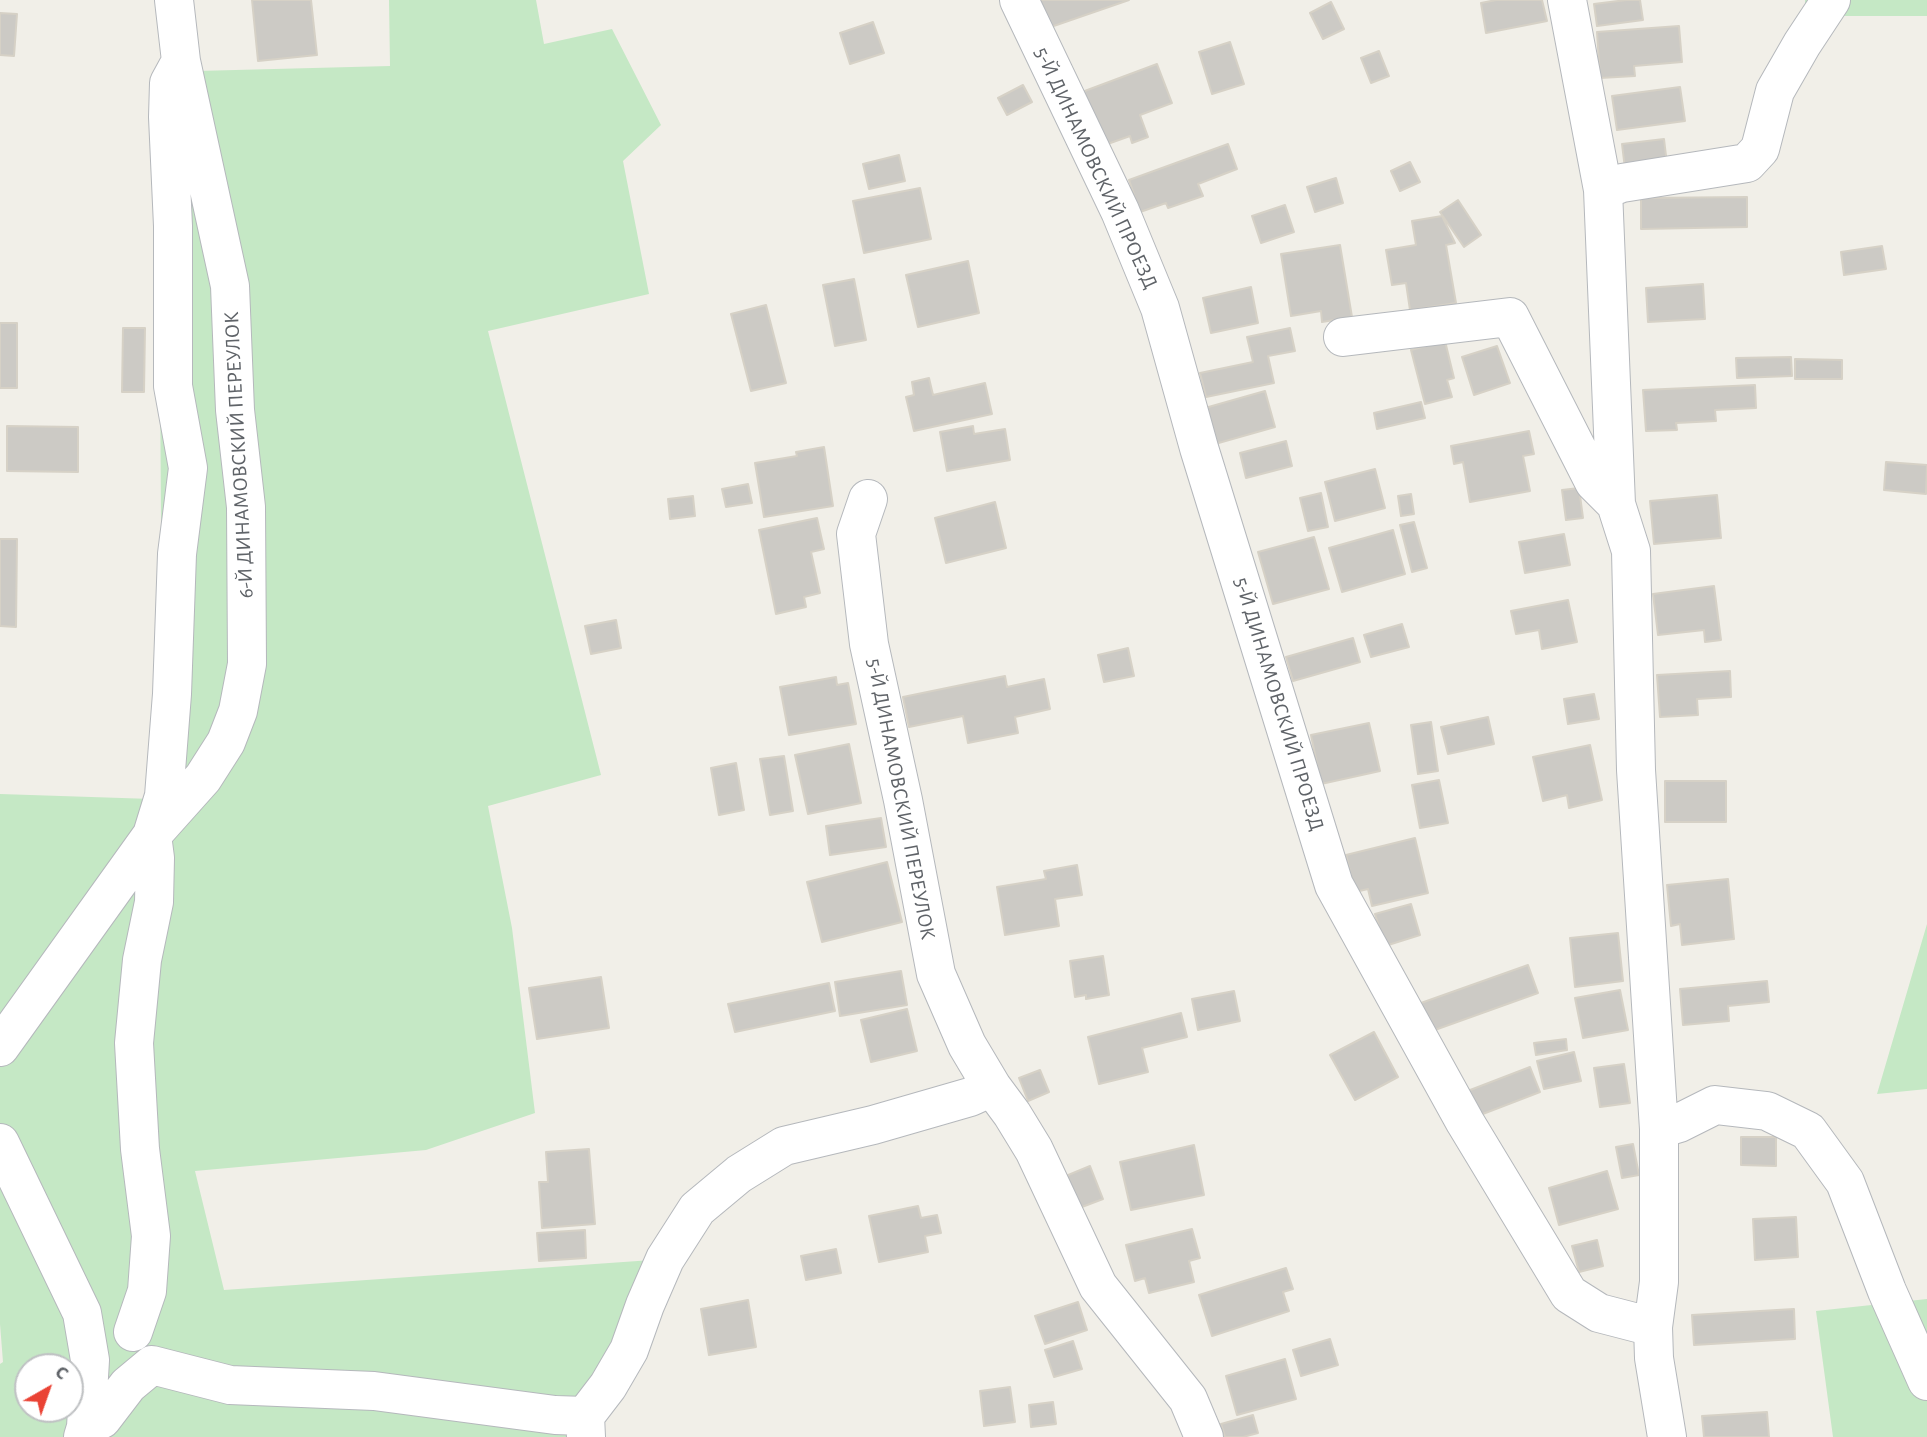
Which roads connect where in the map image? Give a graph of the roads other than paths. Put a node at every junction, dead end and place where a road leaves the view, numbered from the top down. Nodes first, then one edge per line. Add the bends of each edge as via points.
1 (174, 0) edge
2 (1019, 0) edge
3 (1567, 0) edge
4 (1831, 0) edge
5 (181, 61) junction
6 (1602, 190) junction
7 (1343, 337) dead end
8 (868, 499) dead end
9 (1616, 504) junction
10 (152, 835) junction
11 (0, 1047) edge
12 (992, 1087) junction
13 (1659, 1129) junction
14 (0, 1143) edge
15 (82, 1313) junction
16 (1653, 1326) junction
17 (132, 1332) junction
18 (152, 1365) junction
19 (1927, 1381) edge
20 (585, 1427) edge
21 (85, 1432) edge
22 (1204, 1437) edge
23 (1667, 1437) edge

1 - 5 street, 6-Й ДИНАМОВСКИЙ ПЕРЕУЛОК
2 - 16 street, 5-Й ДИНАМОВСКИЙ ПРОЕЗД via 1121,211 1160,308 1334,886 1465,1122 1569,1294 1599,1313
3 - 6 street
4 - 6 street via 1774,91 1760,149 1747,163
5 - 10 street via 169,83 168,117 173,386 188,468 177,554 164,796
5 - 10 street, 6-Й ДИНАМОВСКИЙ ПЕРЕУЛОК via 230,286 235,410 246,507 247,664 226,743 204,778
6 - 9 street
7 - 9 street via 1510,317 1594,482
8 - 12 street, 5-Й ДИНАМОВСКИЙ ПЕРЕУЛОК via 856,534 869,644 936,974 967,1045
9 - 13 street via 1631,551 1636,770
10 - 11 street, 6-Й ДИНАМОВСКИЙ ПЕРЕУЛОК
10 - 17 street via 154,902 142,960 134,1043 151,1236 147,1291
12 - 20 street via 873,1125 784,1146 696,1209 665,1259 629,1350
12 - 22 street, 5-Й ДИНАМОВСКИЙ ПЕРЕУЛОК via 1034,1150 1098,1286 1188,1399
13 - 16 street via 1658,1282
13 - 19 street via 1715,1105 1767,1111 1808,1131 1845,1182
14 - 15 street
15 - 17 street via 99,1312
15 - 21 street via 90,1360
16 - 23 street
17 - 18 street
18 - 20 street via 230,1385 374,1391 555,1415
18 - 21 street

